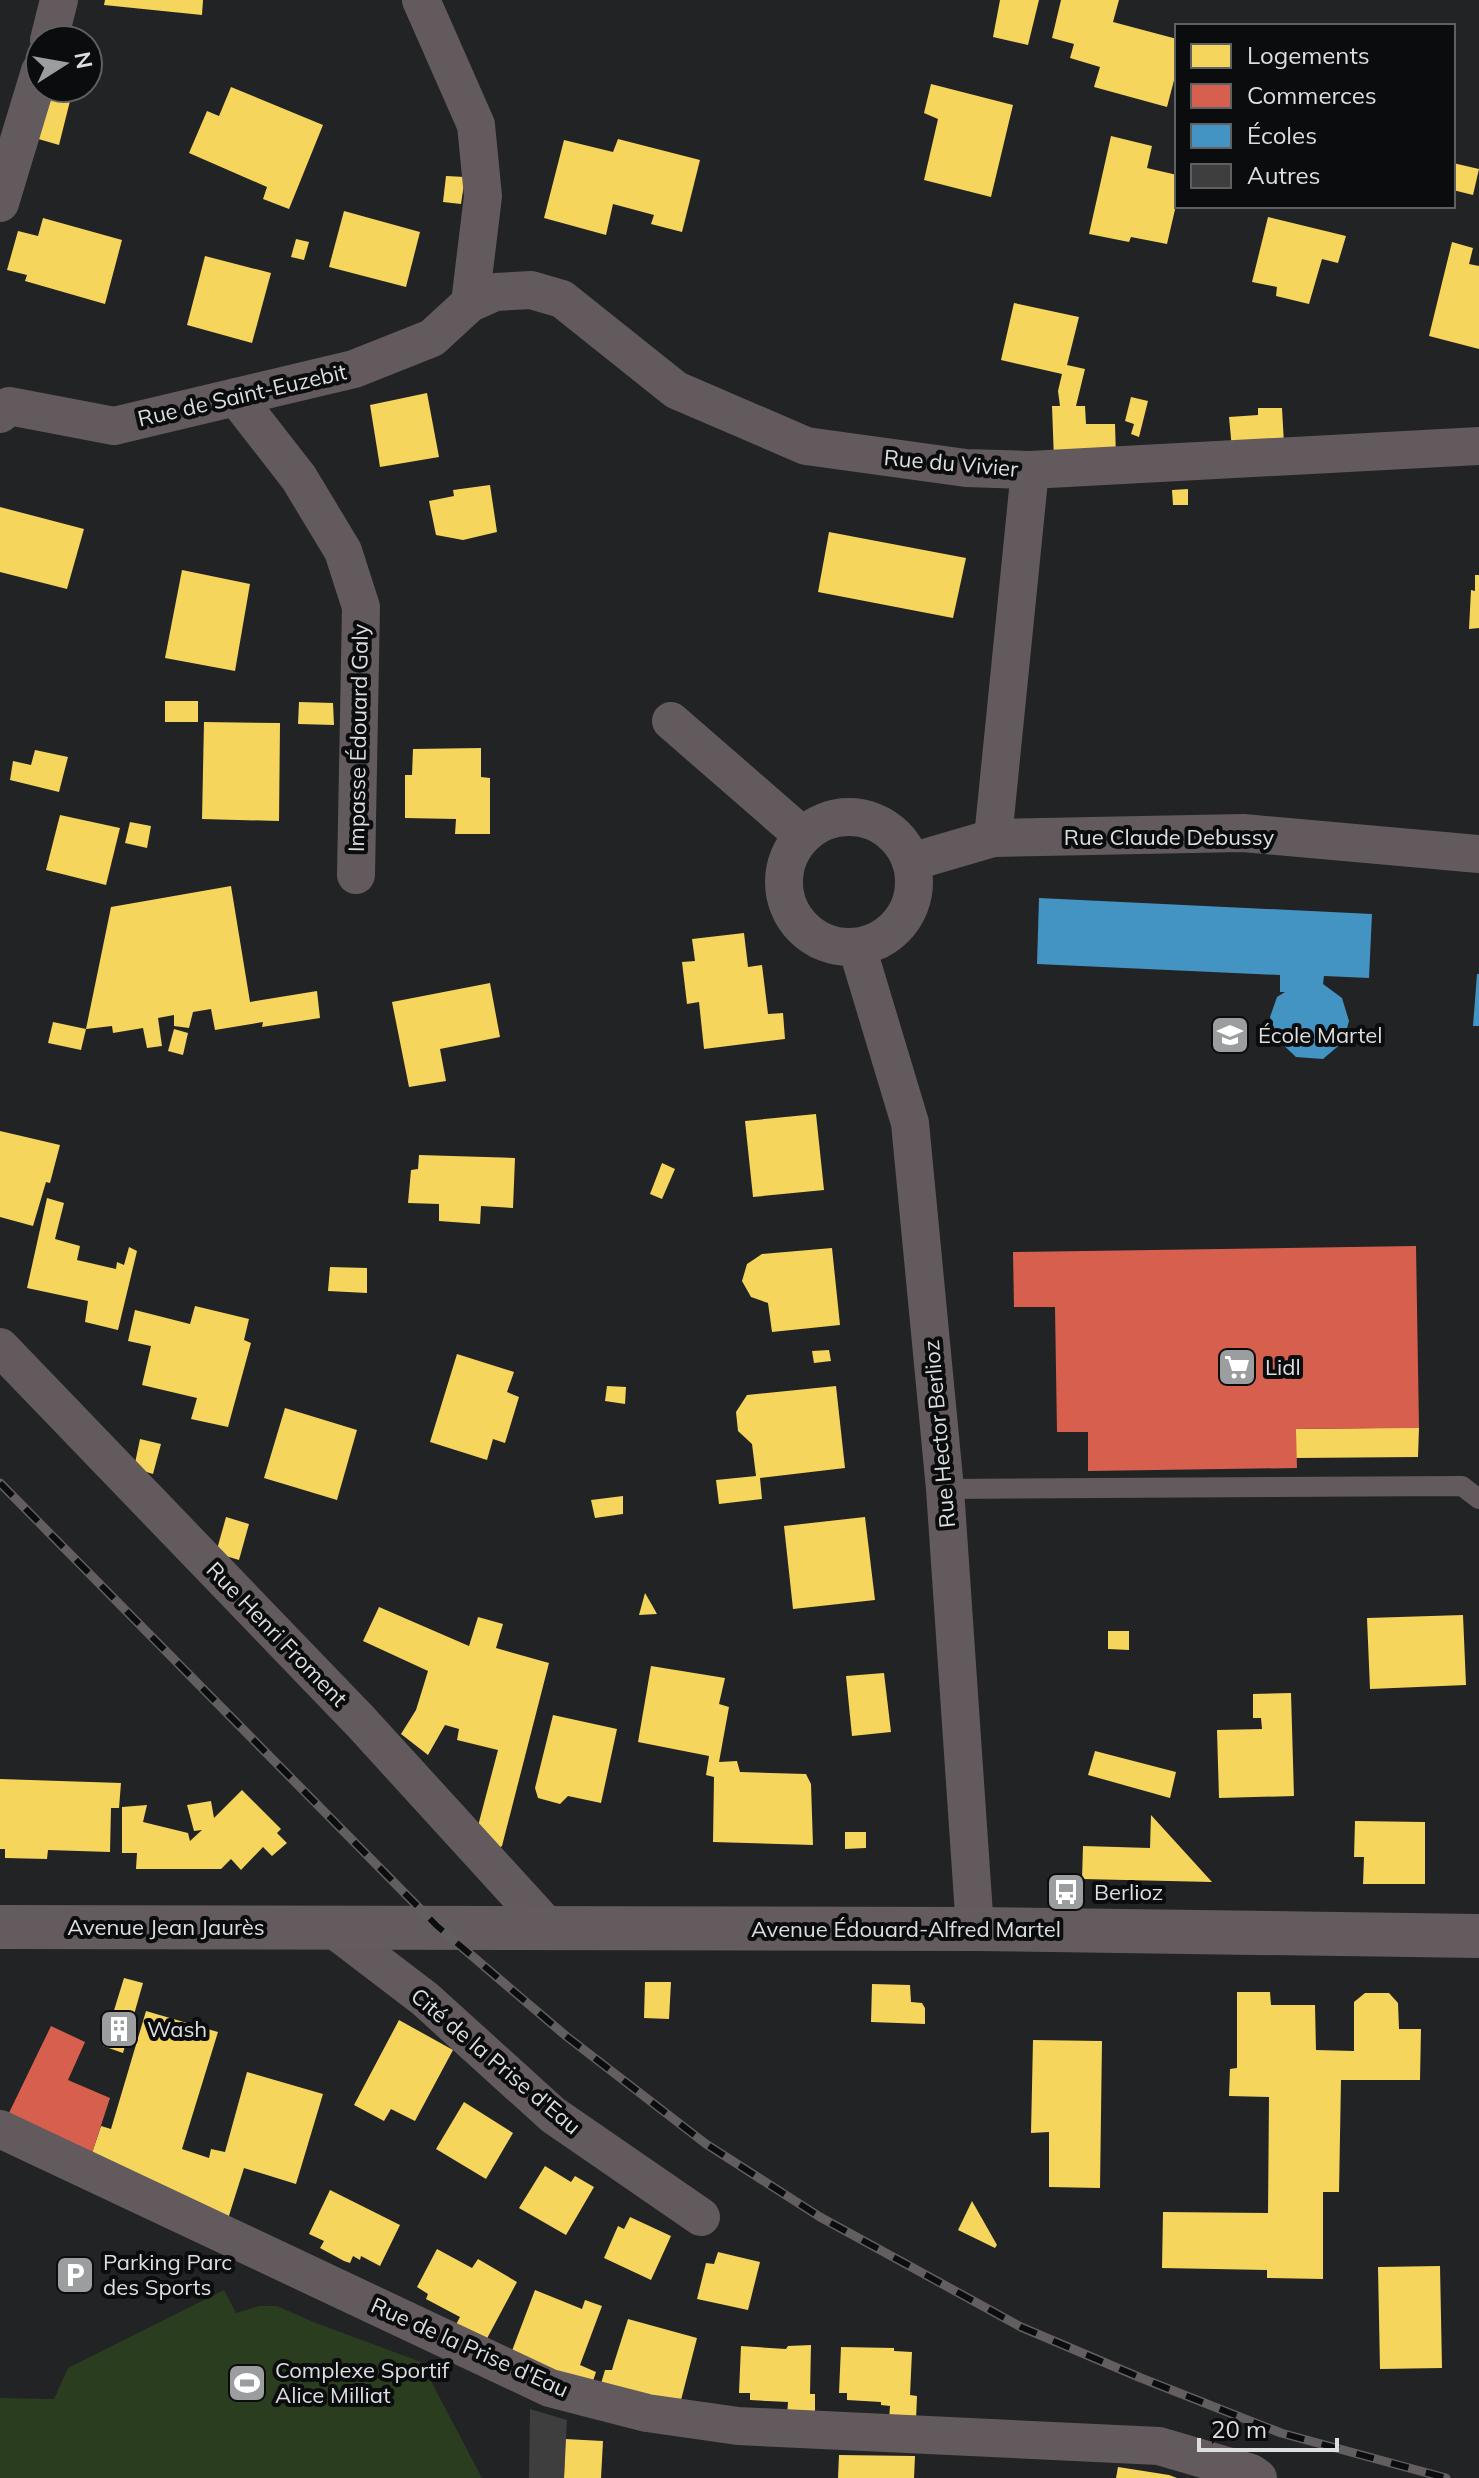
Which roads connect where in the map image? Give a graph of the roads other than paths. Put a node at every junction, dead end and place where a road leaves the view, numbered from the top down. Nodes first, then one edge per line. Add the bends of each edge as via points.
1 (59, 0) edge
2 (421, 0) edge
3 (53, 24) edge
4 (30, 104) edge
5 (0, 203) edge
6 (470, 303) junction
7 (236, 397) junction
8 (3, 402) edge
9 (1479, 446) edge
10 (1030, 470) junction
11 (671, 721) dead end
12 (802, 835) junction
13 (993, 838) junction
14 (1479, 854) edge
15 (911, 862) junction
16 (356, 875) dead end
17 (857, 947) junction
18 (0, 1347) edge
19 (945, 1489) junction
20 (1479, 1499) edge
21 (0, 1927) edge
22 (548, 1927) junction
23 (332, 1928) junction
24 (975, 1929) junction
25 (1479, 1936) edge
26 (0, 2129) edge
27 (701, 2217) dead end
28 (1258, 2478) edge

1 - 3 street
2 - 6 street via 476,125 483,196
4 - 5 street
6 - 7 street, Rue de Saint-Euzebit via 432,338 380,359
6 - 10 street, Rue du Vivier via 495,292 531,290 562,299 676,390 806,446 966,468
7 - 8 street, Rue de Saint-Euzebit via 114,426
7 - 16 street, Impasse Édouard Galy via 299,478 343,551 361,607
9 - 10 street, Rue du Vivier
10 - 13 street
11 - 12 street
12 - 15 street via 831,820 864,818 901,842
12 - 17 street via 784,871 783,891 790,910 817,939 836,947
13 - 14 street, Rue Claude Debussy via 1243,833
13 - 15 street, Rue Claude Debussy
15 - 17 street via 913,890 903,918 891,932
17 - 19 street, Rue Hector Berlioz via 910,1123
18 - 22 street, Rue Henri Froment via 361,1722
19 - 20 lane via 1462,1486
19 - 24 street, Rue Hector Berlioz
21 - 23 main road, Avenue Jean Jaurès
22 - 23 main road, Avenue Édouard-Alfred Martel
22 - 24 main road, Avenue Édouard-Alfred Martel
23 - 27 street, Cité de la Prise d'Eau via 425,1999 553,2115
24 - 25 main road, Avenue Édouard-Alfred Martel
26 - 28 street, Rue de la Prise d'Eau via 550,2388 647,2413 738,2426 1159,2446

